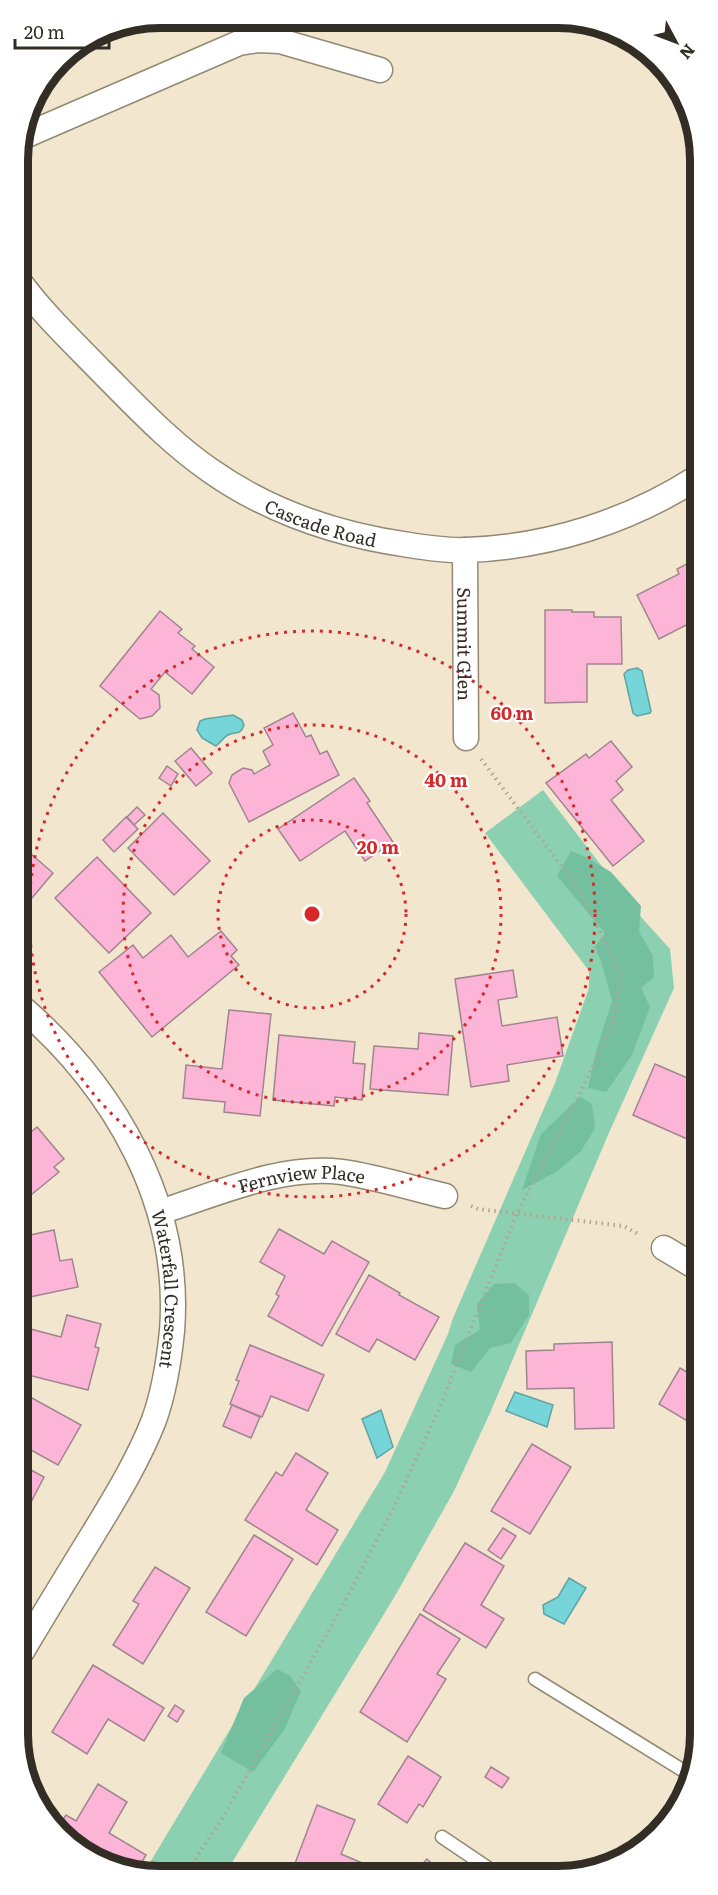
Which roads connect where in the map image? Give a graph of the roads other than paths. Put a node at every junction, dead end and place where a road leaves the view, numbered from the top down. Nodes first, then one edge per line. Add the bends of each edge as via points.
1 (381, 70) dead end
2 (31, 133) edge
3 (29, 293) edge
4 (690, 482) edge
5 (465, 550) junction
6 (466, 738) road end
7 (28, 1014) edge
8 (445, 1196) road end
9 (160, 1212) junction
10 (664, 1248) road end
11 (689, 1263) edge
12 (28, 1641) edge
13 (535, 1679) dead end
14 (684, 1771) edge
15 (442, 1837) dead end
16 (485, 1866) edge

1 - 2 street via 280,41 258,39 238,43
3 - 5 street, Cascade Road via 156,427 235,486 285,513 341,531 432,549
4 - 5 street, Cascade Road via 611,521 552,538
5 - 6 street, Summit Glen
7 - 9 street, Waterfall Crescent via 99,1090 133,1144
8 - 9 street, Fernview Place via 359,1175 324,1171 260,1180
9 - 12 street, Waterfall Crescent via 171,1265 173,1311 170,1354 155,1417 124,1483
10 - 11 street
13 - 14 lane
15 - 16 lane

